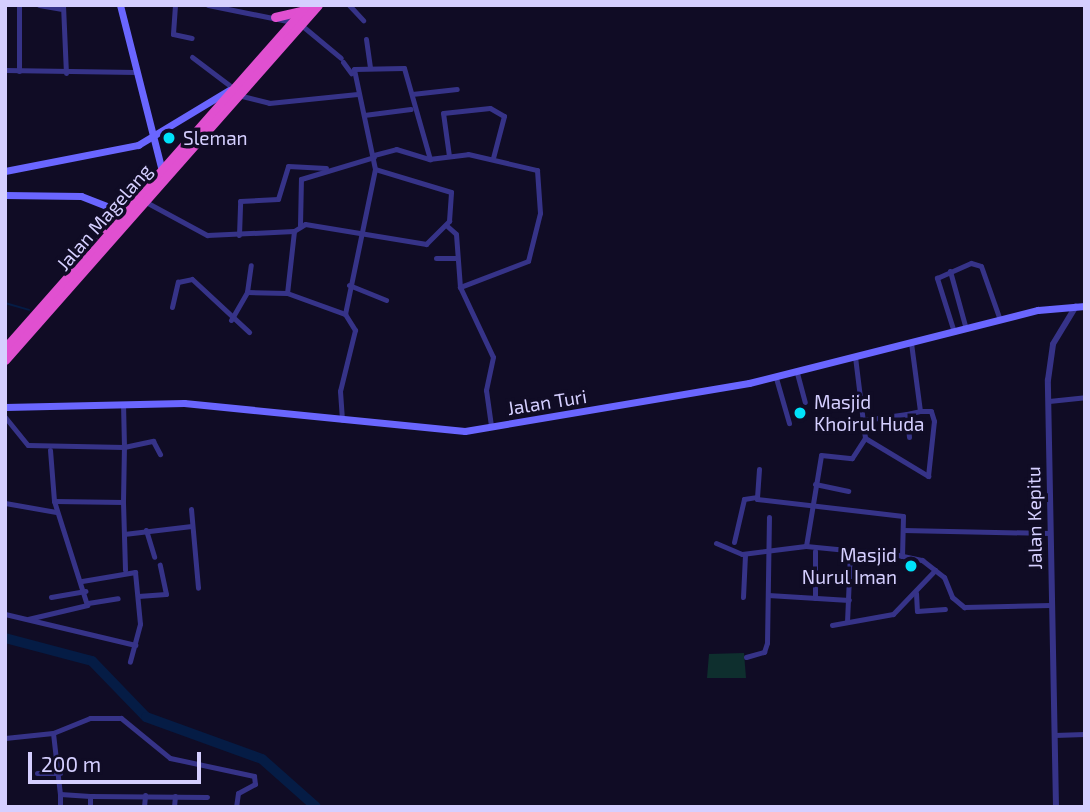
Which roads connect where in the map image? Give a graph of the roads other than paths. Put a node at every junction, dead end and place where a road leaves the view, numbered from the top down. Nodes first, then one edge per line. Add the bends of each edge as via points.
1 (19, 5) edge
2 (40, 5) edge
3 (120, 5) edge
4 (175, 5) edge
5 (208, 5) edge
6 (318, 5) edge
7 (349, 5) edge
8 (62, 7) edge
9 (304, 8) edge
10 (275, 17) junction
11 (363, 20) dead end
12 (296, 23) junction
13 (192, 38) dead end
14 (366, 39) dead end
15 (191, 57) dead end
16 (370, 68) junction
17 (5, 70) edge
18 (19, 71) junction
19 (135, 72) junction
20 (66, 73) junction
21 (351, 73) junction
22 (457, 89) dead end
23 (235, 91) junction
24 (358, 94) junction
25 (412, 94) junction
26 (198, 109) junction
27 (411, 109) junction
28 (364, 115) junction
29 (207, 117) junction
30 (153, 138) junction
31 (374, 156) junction
32 (449, 156) junction
33 (493, 158) junction
34 (430, 159) junction
35 (162, 167) junction
36 (326, 168) junction
37 (375, 169) junction
38 (5, 170) edge
39 (5, 195) edge
40 (141, 200) junction
41 (125, 213) junction
42 (300, 225) junction
43 (446, 225) junction
44 (294, 231) junction
45 (239, 234) junction
46 (360, 235) junction
47 (436, 258) dead end
48 (456, 258) junction
49 (251, 265) dead end
50 (950, 271) junction
51 (349, 285) junction
52 (460, 287) junction
53 (247, 292) junction
54 (286, 293) junction
55 (386, 300) dead end
56 (1080, 306) edge
57 (172, 307) dead end
58 (1059, 308) junction
59 (345, 314) junction
60 (231, 320) junction
61 (1000, 320) junction
62 (1063, 324) junction
63 (966, 329) junction
64 (249, 332) dead end
65 (954, 332) junction
66 (911, 344) junction
67 (5, 348) edge
68 (855, 357) junction
69 (5, 360) edge
70 (797, 373) junction
71 (776, 378) junction
72 (1085, 397) edge
73 (1049, 401) junction
74 (805, 402) dead end
75 (123, 404) junction
76 (5, 407) edge
77 (920, 411) junction
78 (907, 414) junction
79 (5, 417) edge
80 (342, 420) junction
81 (864, 420) junction
82 (789, 423) dead end
83 (491, 427) junction
84 (909, 437) dead end
85 (865, 438) junction
86 (124, 447) junction
87 (50, 450) junction
88 (159, 454) dead end
89 (759, 469) dead end
90 (815, 484) junction
91 (848, 491) dead end
92 (756, 497) junction
93 (54, 501) junction
94 (123, 502) junction
95 (5, 503) edge
96 (809, 504) junction
97 (191, 509) dead end
98 (56, 512) junction
99 (769, 517) dead end
100 (192, 526) junction
101 (146, 530) junction
102 (903, 530) junction
103 (1050, 533) junction
104 (124, 534) junction
105 (734, 542) dead end
106 (716, 543) dead end
107 (806, 546) junction
108 (816, 551) junction
109 (850, 552) junction
110 (744, 554) junction
111 (768, 554) junction
112 (902, 556) junction
113 (154, 557) dead end
114 (160, 565) dead end
115 (125, 570) junction
116 (935, 570) junction
117 (82, 581) junction
118 (198, 588) dead end
119 (85, 591) junction
120 (916, 593) junction
121 (768, 595) junction
122 (138, 596) junction
123 (51, 597) dead end
124 (743, 597) dead end
125 (118, 598) dead end
126 (815, 598) junction
127 (849, 600) junction
128 (88, 603) junction
129 (1051, 605) junction
130 (945, 609) dead end
131 (5, 614) edge
132 (28, 619) junction
133 (847, 622) junction
134 (832, 625) dead end
135 (135, 645) junction
136 (746, 657) dead end
137 (130, 662) dead end
138 (52, 733) junction
139 (1085, 734) edge
140 (1054, 736) junction
141 (5, 738) edge
142 (37, 773) dead end
143 (60, 774) junction
144 (60, 794) junction
145 (90, 796) junction
146 (145, 796) junction
147 (175, 796) junction
148 (206, 797) dead end
149 (60, 807) edge
150 (90, 807) edge
151 (144, 807) edge
152 (174, 807) edge
153 (236, 807) edge
154 (1056, 807) edge

1 - 18 street
2 - 8 street
3 - 19 main road
4 - 13 street via 173,34
5 - 10 street
6 - 12 highway, Jalan Magelang
7 - 11 street
8 - 20 street
9 - 10 highway
9 - 12 highway, Jalan Magelang
10 - 12 street
12 - 21 street via 342,60
12 - 23 highway, Jalan Magelang
14 - 16 street
15 - 23 street
16 - 21 street
16 - 25 street via 401,65
17 - 18 street
18 - 20 street
19 - 20 street
19 - 30 main road
21 - 24 street
22 - 25 street
23 - 24 street via 269,103
23 - 26 main road
23 - 29 highway, Jalan Magelang
23 - 40 highway, Jalan Magelang
24 - 28 street
25 - 27 street
26 - 29 highway
26 - 30 main road
27 - 28 street
27 - 34 street
28 - 31 street
29 - 35 highway, Jalan Magelang
30 - 35 main road
30 - 38 main road via 120,150
31 - 34 street via 396,149
31 - 36 street
31 - 37 street
32 - 33 street
32 - 33 street via 443,113 490,108 504,116
32 - 34 street
33 - 52 street via 537,170 540,213 530,258
35 - 41 highway, Jalan Magelang
36 - 42 street via 323,177 301,179
36 - 45 street via 288,166 278,199 240,201
37 - 43 street via 451,192
37 - 46 street
39 - 41 main road via 81,197
40 - 41 highway, Jalan Magelang
40 - 45 street via 206,235
41 - 67 highway, Jalan Magelang
41 - 69 highway, Jalan Magelang
42 - 44 street
42 - 46 street
43 - 46 street via 423,245
43 - 48 street via 455,232
44 - 45 street
44 - 54 street
46 - 51 street
47 - 48 street
48 - 52 street
49 - 53 street
50 - 61 street via 981,266
50 - 63 street
50 - 65 street via 936,283
51 - 55 street
51 - 59 street
52 - 83 street via 481,321 493,363 486,390
53 - 54 street
53 - 60 street
54 - 59 street
56 - 58 main road, Jalan Turi
56 - 62 street, Jalan Kepitu
57 - 60 street via 178,282 192,279
58 - 61 main road, Jalan Turi
58 - 62 street
59 - 80 street via 355,341 340,391
60 - 64 street
61 - 63 main road, Jalan Turi
62 - 73 street, Jalan Kepitu via 1053,344
63 - 65 main road, Jalan Turi
65 - 66 main road, Jalan Turi
66 - 68 main road, Jalan Turi
66 - 77 street
68 - 70 main road, Jalan Turi
68 - 81 street
70 - 71 main road, Jalan Turi
70 - 74 street
71 - 82 street
71 - 83 main road, Jalan Turi
72 - 73 street
73 - 103 street, Jalan Kepitu
75 - 76 main road, Jalan Turi
75 - 80 main road, Jalan Turi via 190,403
75 - 86 street
77 - 78 street
77 - 85 street via 931,411 934,421 928,476
78 - 81 street
78 - 84 street
79 - 87 street via 28,445
80 - 83 main road, Jalan Turi via 439,431
81 - 85 street
85 - 90 street via 852,458 821,455
86 - 87 street
86 - 88 street via 153,441
86 - 94 street
87 - 93 street
89 - 92 street
90 - 91 street
90 - 96 street
92 - 96 street
92 - 105 street via 744,499
93 - 94 street
93 - 98 street
94 - 104 street
95 - 98 street
96 - 102 street via 903,516
96 - 107 street
97 - 100 street
98 - 117 street
99 - 111 street
100 - 101 street
100 - 118 street
101 - 104 street
101 - 113 street
102 - 103 street
102 - 112 street
103 - 129 street, Jalan Kepitu
104 - 115 street
106 - 110 street
107 - 108 street
107 - 111 street
108 - 109 street
108 - 126 street
109 - 112 street
109 - 127 street
110 - 111 street
110 - 124 street
111 - 121 street
112 - 116 street
114 - 122 street via 166,594
115 - 117 street
115 - 122 street via 135,572
116 - 120 street
116 - 129 street via 964,607
117 - 119 street
119 - 123 street
119 - 128 street
120 - 130 street via 917,611
120 - 133 street via 893,614
121 - 126 street
121 - 136 street via 764,652
122 - 135 street
125 - 128 street
126 - 127 street
127 - 133 street
128 - 132 street
129 - 140 street, Jalan Kepitu
131 - 132 street
132 - 135 street
133 - 134 street
135 - 137 street
138 - 141 street
138 - 143 street
138 - 153 street via 90,718 121,718 170,758 254,776 255,784 238,793
139 - 140 street
140 - 154 street, Jalan Kepitu
142 - 143 street
143 - 144 street
144 - 145 street
144 - 149 street
145 - 146 street
145 - 150 street
146 - 147 street
146 - 151 street
147 - 148 street
147 - 152 street

